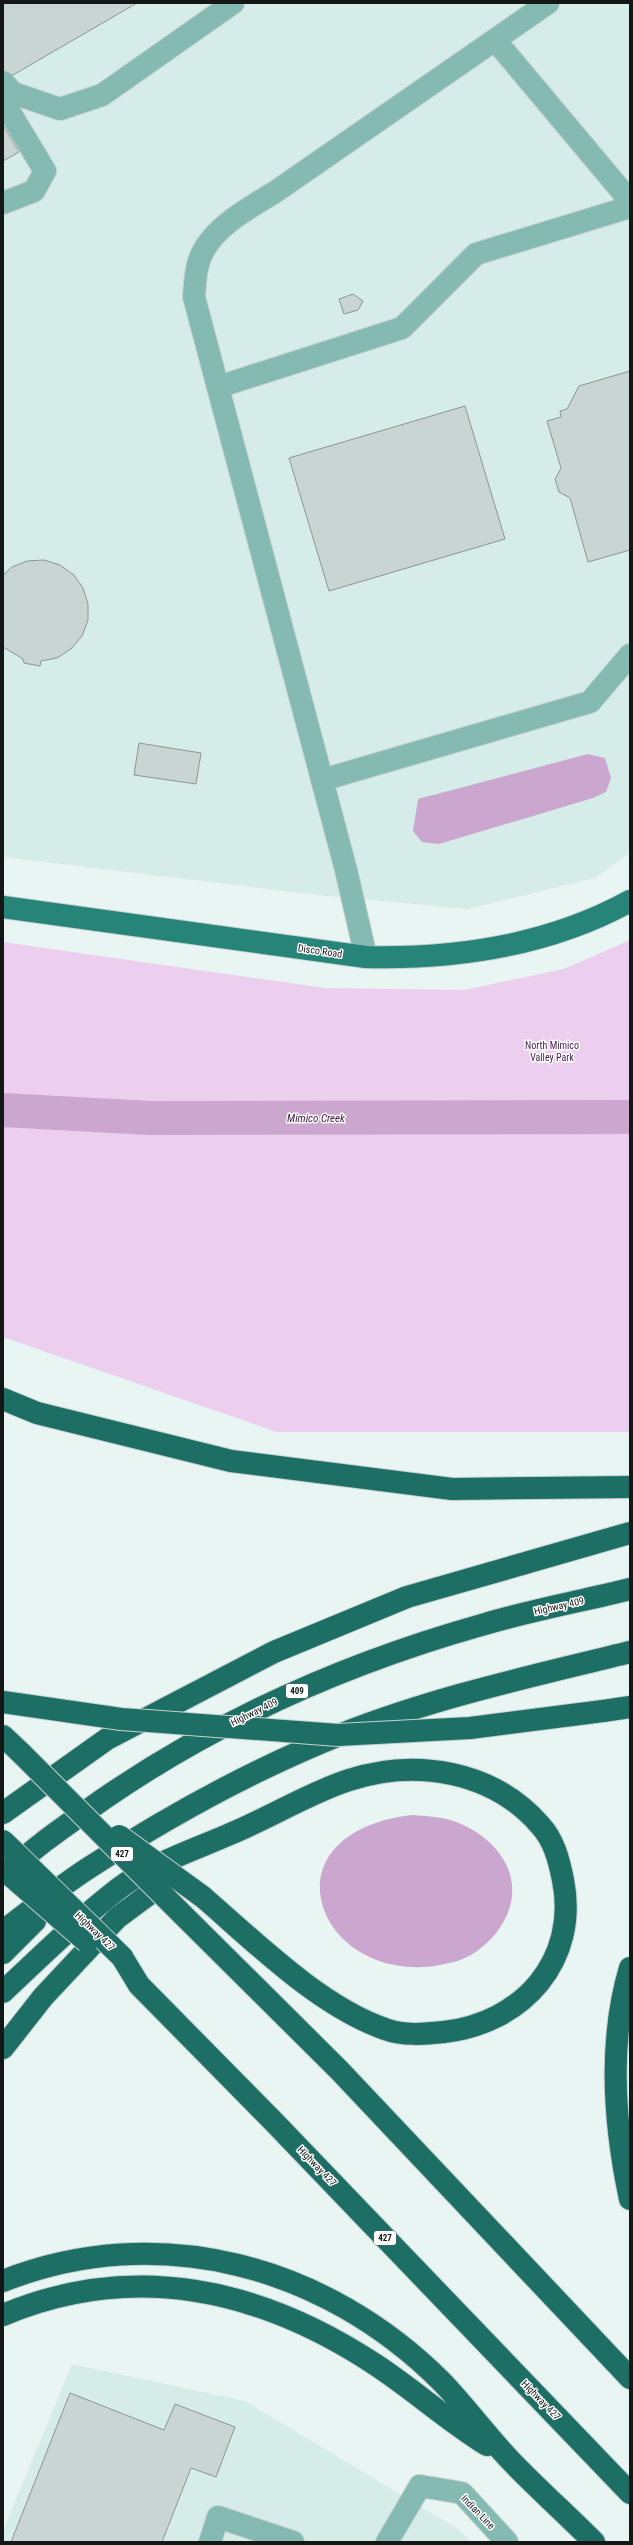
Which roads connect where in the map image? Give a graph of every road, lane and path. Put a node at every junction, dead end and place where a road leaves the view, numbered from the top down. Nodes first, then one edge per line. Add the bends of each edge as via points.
1 (233, 3) edge
2 (548, 3) edge
3 (495, 40) junction
4 (3, 82) edge
5 (3, 101) edge
6 (630, 201) edge
7 (3, 203) edge
8 (630, 207) edge
9 (218, 387) junction
10 (630, 655) edge
11 (322, 780) junction
12 (630, 901) edge
13 (3, 907) edge
14 (366, 957) junction
15 (3, 1399) edge
16 (630, 1486) edge
17 (630, 1533) edge
18 (630, 1589) edge
19 (630, 1652) edge
20 (3, 1702) edge
21 (630, 1707) edge
22 (3, 1736) edge
23 (63, 1795) junction
24 (3, 1813) edge
25 (230, 1834) junction
26 (3, 1842) edge
27 (3, 1869) edge
28 (86, 1870) junction
29 (3, 1877) edge
30 (3, 1931) edge
31 (3, 1953) edge
32 (117, 1961) junction
33 (630, 1968) edge
34 (3, 1992) edge
35 (3, 2048) edge
36 (630, 2199) edge
37 (3, 2281) edge
38 (3, 2315) edge
39 (630, 2378) edge
40 (511, 2461) junction
41 (630, 2493) edge
42 (210, 2542) edge
43 (293, 2542) edge
44 (387, 2542) edge
45 (507, 2542) edge
46 (594, 2542) edge

1 - 4 street via 102,96 60,109 12,93
2 - 3 street
3 - 6 street
3 - 9 street via 276,192 237,214 211,241 199,259 194,297
5 - 7 street via 45,171 34,191
8 - 9 street via 476,254 402,328
9 - 11 street
10 - 11 street via 590,702
11 - 14 street
12 - 14 main road, Disco Road via 576,925 476,952 408,958
13 - 14 main road, Disco Road
15 - 16 highway via 38,1413 231,1461 452,1489
17 - 24 highway via 406,1597 274,1652 107,1739
18 - 29 highway, Highway 409 / 409 via 486,1623 388,1654 295,1692 210,1733 130,1781 32,1849
19 - 28 highway via 483,1688 342,1734 234,1784 168,1819
20 - 21 highway, bridge via 121,1720 338,1735 470,1728
22 - 23 highway, 427, bridge
23 - 25 highway, bridge via 203,1897 291,1972 342,2008 387,2030 421,2034 456,2031 496,2017 515,2007 539,1983 559,1949 565,1920 565,1893 553,1845 542,1826 516,1802 499,1791 461,1775 408,1770 348,1780
23 - 39 highway, 427, bridge via 339,2070
25 - 34 highway via 183,1853 120,1887
25 - 35 highway via 117,1918 43,1997
26 - 32 highway, Highway 427, bridge
27 - 32 highway, bridge
28 - 30 highway
28 - 31 highway
32 - 41 highway, Highway 427 / 427
33 - 36 highway via 618,2033 616,2070 621,2150
37 - 40 highway via 74,2260 148,2253 221,2260 294,2283 362,2318 403,2349 441,2382
38 - 40 highway via 56,2297 120,2287 188,2289 249,2302 294,2319 335,2339
40 - 46 highway
42 - 43 street via 218,2517
44 - 45 street, Indian Line via 420,2486 462,2493

